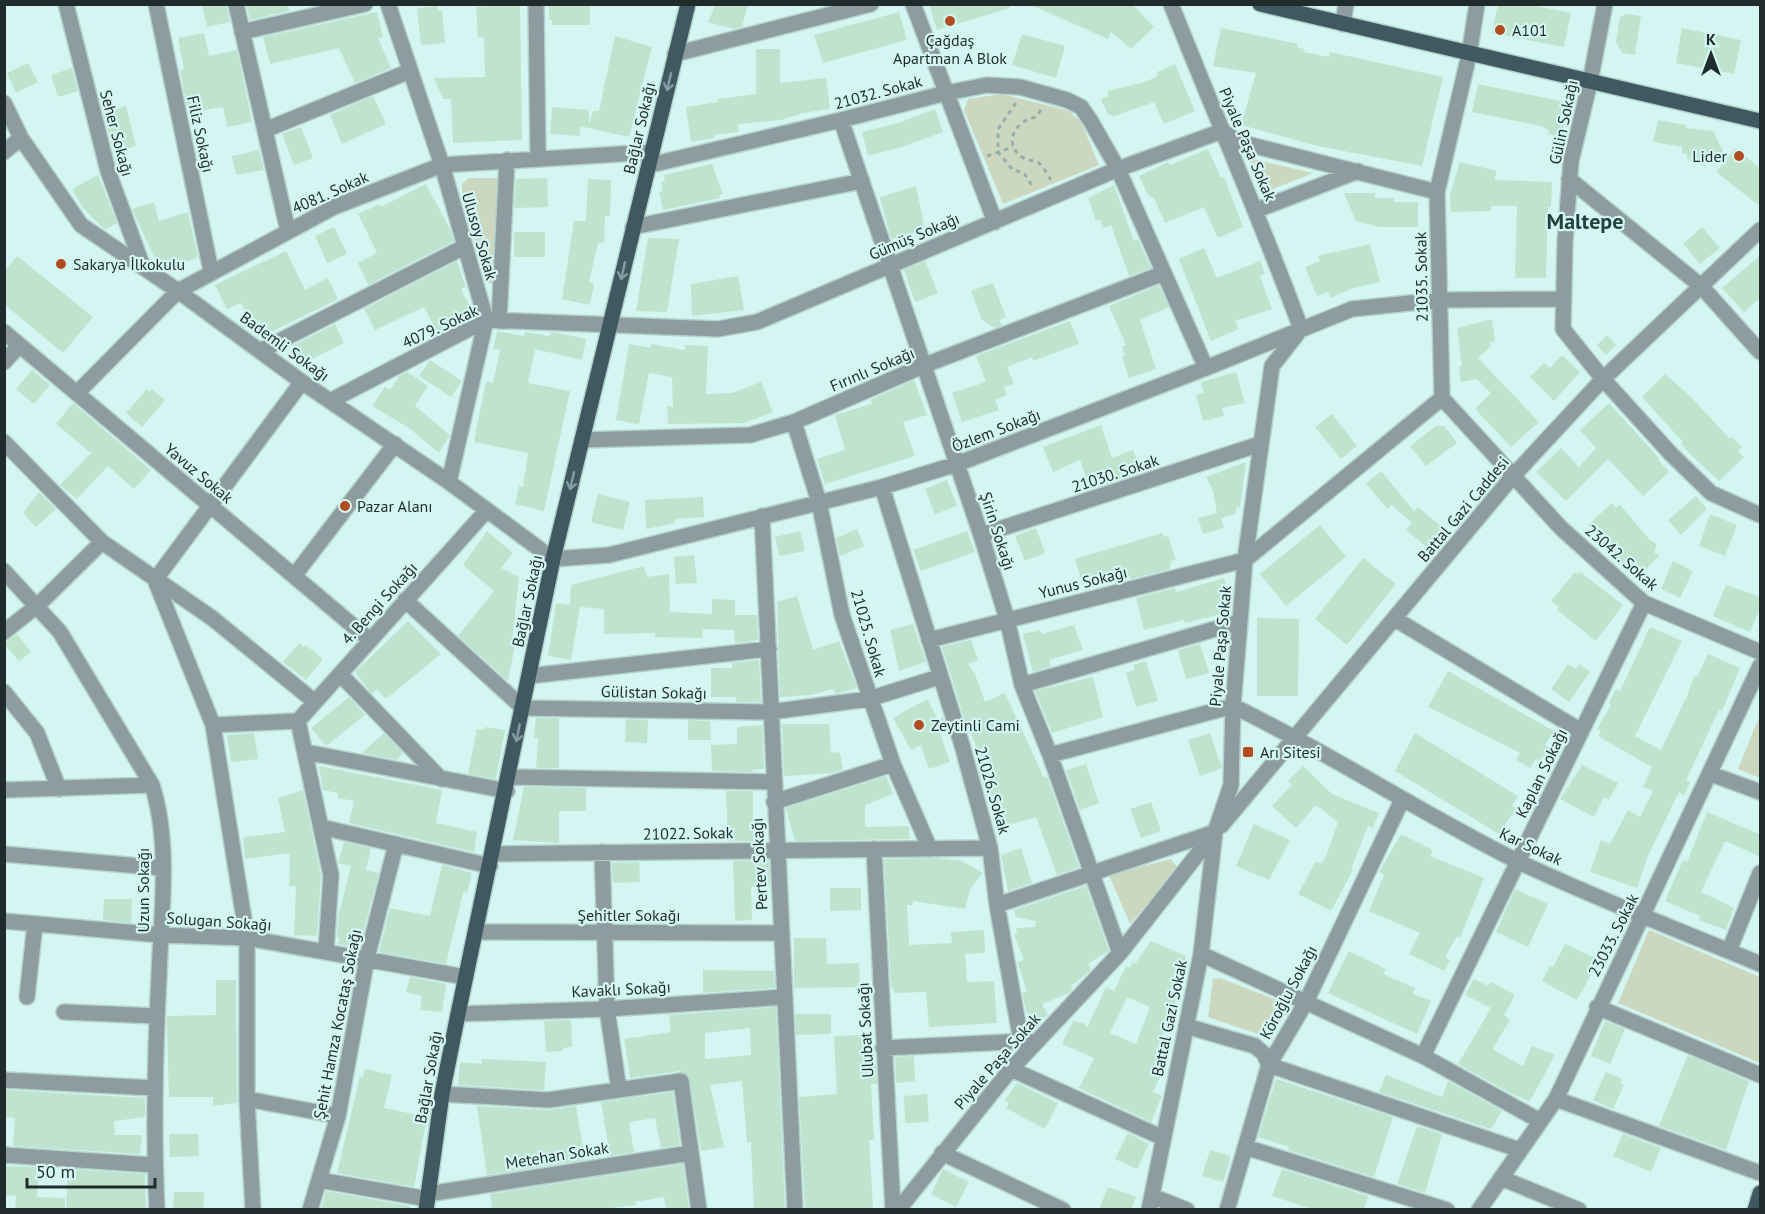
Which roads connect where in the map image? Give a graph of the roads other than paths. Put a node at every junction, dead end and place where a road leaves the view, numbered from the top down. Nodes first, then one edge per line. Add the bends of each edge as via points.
1 (66, 4) edge
2 (156, 4) edge
3 (236, 4) edge
4 (365, 4) edge
5 (388, 4) edge
6 (536, 4) edge
7 (688, 4) edge
8 (871, 4) edge
9 (913, 4) edge
10 (1171, 4) edge
11 (1260, 4) edge
12 (1346, 4) edge
13 (1477, 4) edge
14 (1605, 4) edge
15 (813, 12) edge
16 (1343, 24) junction
17 (242, 32) junction
18 (675, 54) junction
19 (1468, 55) junction
20 (410, 71) junction
21 (1590, 82) junction
22 (946, 93) junction
23 (4, 103) edge
24 (842, 120) junction
25 (1761, 121) edge
26 (265, 130) junction
27 (1222, 131) junction
28 (21, 138) junction
29 (4, 152) edge
30 (538, 157) junction
31 (651, 158) junction
32 (507, 160) junction
33 (442, 165) junction
34 (1118, 169) junction
35 (1358, 171) junction
36 (1569, 179) junction
37 (862, 181) junction
38 (1437, 192) junction
39 (1257, 210) junction
40 (994, 222) junction
41 (633, 227) junction
42 (1761, 230) edge
43 (288, 231) junction
44 (464, 247) junction
45 (890, 265) junction
46 (143, 267) junction
47 (211, 271) junction
48 (1164, 273) junction
49 (1701, 286) junction
50 (178, 291) junction
51 (1564, 299) junction
52 (1439, 300) junction
53 (493, 321) junction
54 (611, 325) junction
55 (1301, 329) junction
56 (4, 332) edge
57 (19, 346) junction
58 (260, 351) junction
59 (1761, 352) edge
60 (4, 362) edge
61 (925, 365) junction
62 (1206, 368) junction
63 (1603, 379) junction
64 (302, 382) junction
65 (77, 393) junction
66 (1442, 398) junction
67 (330, 400) junction
68 (794, 422) junction
69 (582, 440) junction
70 (4, 442) edge
71 (395, 444) junction
72 (1260, 444) junction
73 (957, 464) junction
74 (1513, 476) junction
75 (450, 482) junction
76 (882, 487) junction
77 (819, 502) junction
78 (210, 506) junction
79 (487, 510) junction
80 (1761, 515) edge
81 (762, 516) junction
82 (981, 535) junction
83 (102, 542) junction
84 (553, 560) junction
85 (1245, 560) junction
86 (4, 571) edge
87 (294, 576) junction
88 (155, 580) junction
89 (405, 600) junction
90 (1644, 603) junction
91 (38, 605) junction
92 (1007, 619) junction
93 (1395, 619) junction
94 (1239, 622) junction
95 (6, 627) edge
96 (929, 639) junction
97 (370, 640) junction
98 (769, 649) junction
99 (1761, 652) edge
100 (1761, 666) edge
101 (340, 674) junction
102 (529, 676) junction
103 (939, 677) junction
104 (1022, 685) junction
105 (4, 692) edge
106 (869, 699) junction
107 (315, 702) junction
108 (1233, 706) junction
109 (523, 708) junction
110 (770, 712) junction
111 (298, 721) junction
112 (213, 725) junction
113 (1581, 731) junction
114 (1297, 737) junction
115 (306, 752) junction
116 (1050, 755) junction
117 (893, 764) junction
118 (1711, 774) junction
119 (441, 778) junction
120 (773, 782) junction
121 (152, 784) junction
122 (508, 784) junction
123 (59, 789) junction
124 (4, 790) edge
125 (1761, 792) edge
126 (1402, 800) junction
127 (774, 802) junction
128 (321, 827) junction
129 (1215, 832) junction
130 (396, 844) junction
131 (990, 848) junction
132 (874, 849) junction
133 (930, 849) junction
134 (776, 850) junction
135 (602, 852) junction
136 (4, 854) edge
137 (492, 860) junction
138 (1518, 861) junction
139 (162, 868) junction
140 (1761, 873) edge
141 (1094, 874) junction
142 (997, 905) junction
143 (1644, 916) junction
144 (4, 921) edge
145 (35, 924) junction
146 (476, 932) junction
147 (781, 933) junction
148 (604, 934) junction
149 (160, 935) junction
150 (248, 938) junction
151 (326, 951) junction
152 (1729, 951) junction
153 (1120, 952) junction
154 (1201, 954) junction
155 (367, 958) junction
156 (1761, 964) edge
157 (465, 977) junction
158 (27, 997) dead end
159 (785, 997) junction
160 (1306, 1002) junction
161 (1597, 1007) junction
162 (607, 1009) junction
163 (64, 1012) dead end
164 (458, 1014) junction
165 (157, 1016) junction
166 (1186, 1026) junction
167 (1021, 1041) junction
168 (1038, 1041) junction
169 (883, 1048) junction
170 (1423, 1056) junction
171 (1269, 1065) junction
172 (1011, 1070) junction
173 (1761, 1075) edge
174 (4, 1080) edge
175 (154, 1089) junction
176 (620, 1090) junction
177 (442, 1094) junction
178 (247, 1099) junction
179 (1556, 1099) junction
180 (338, 1116) junction
181 (1540, 1121) junction
182 (1163, 1138) junction
183 (1245, 1147) junction
184 (1520, 1150) junction
185 (691, 1153) junction
186 (942, 1153) junction
187 (4, 1155) edge
188 (154, 1165) junction
189 (1761, 1173) edge
190 (1501, 1178) junction
191 (319, 1180) junction
192 (1761, 1193) edge
193 (428, 1201) edge
194 (1150, 1203) edge
195 (1571, 1208) edge
196 (157, 1209) edge
197 (253, 1209) edge
198 (310, 1209) edge
199 (699, 1209) edge
200 (795, 1209) edge
201 (893, 1209) edge
202 (898, 1209) edge
203 (1063, 1209) edge
204 (1187, 1209) edge
205 (1227, 1209) edge
206 (1447, 1209) edge
207 (1479, 1209) edge
208 (1755, 1209) edge

1 - 46 street, Seher Sokağı via 108,171
2 - 47 street, Filiz Sokağı
3 - 17 street
4 - 17 street
5 - 20 street, Ulusoy Sokak
6 - 30 street
7 - 18 main road, Bağlar Sokağı
8 - 15 street
9 - 22 street
10 - 27 street, Piyale Paşa Sokak
11 - 16 main road
12 - 16 street
13 - 19 street, 21035. Sokak
14 - 21 street, Gülin Sokağı
15 - 18 street
16 - 19 main road
17 - 26 street
18 -> 31 main road, Bağlar Sokağı
19 - 21 main road
19 - 38 street, 21035. Sokak
20 - 26 street
20 - 33 street, Ulusoy Sokak
21 - 25 main road
21 - 36 street, Gülin Sokağı
22 - 24 street, 21032. Sokak
22 - 34 street, 21032. Sokak via 987,85 1020,87 1081,107
22 - 40 street
23 - 28 street, Bademli Sokağı
24 - 31 street, 21032. Sokak
24 - 37 street, Şirin Sokağı
26 - 43 street
27 - 34 street, Gümüş Sokağı
27 - 35 street via 1239,142
27 - 39 street, Piyale Paşa Sokak
28 - 29 street
28 - 46 street, Bademli Sokağı via 81,225
30 - 31 street, 4081. Sokak
30 - 32 street, 4081. Sokak
31 - 41 main road, Bağlar Sokağı
32 - 33 street, 4081. Sokak
32 - 53 street
33 - 43 street, 4081. Sokak via 334,207
33 - 44 street, Ulusoy Sokak
34 - 40 street, Gümüş Sokağı
34 - 48 street, 21032. Sokak
35 - 38 street
35 - 39 street
36 - 49 street
36 - 51 street, Gülin Sokağı
37 - 41 street
37 - 45 street, Şirin Sokağı
38 - 52 street, 21035. Sokak
39 - 55 street, Piyale Paşa Sokak
40 - 45 street, Gümüş Sokağı
41 -> 54 main road, Bağlar Sokağı
42 - 49 street, Battal Gazi Caddesi
43 - 47 street, 4081. Sokak
44 - 53 street, Ulusoy Sokak
44 - 58 street
45 - 54 street, Gümüş Sokağı via 738,328
45 - 61 street, Şirin Sokağı
46 - 50 street, Bademli Sokağı
47 - 50 street, 4081. Sokak
48 - 61 street, Fırınlı Sokağı
48 - 62 street, 21032. Sokak
49 - 59 street
49 - 63 street, Battal Gazi Caddesi
50 - 58 street, Bademli Sokağı
50 - 65 street, 4081. Sokak
51 - 52 street, Özlem Sokağı
51 - 63 street, Gülin Sokağı via 1563,329
52 - 55 street, Özlem Sokağı via 1352,309
52 - 66 street, 21035. Sokak
53 - 54 street, 4079. Sokak
53 - 67 street, 4079. Sokak
53 - 75 street, Ulusoy Sokak
54 - 69 main road, Bağlar Sokağı
55 - 62 street, Özlem Sokağı
55 - 72 street, Piyale Paşa Sokak via 1272,366
56 - 57 street, Yavuz Sokak
57 - 60 street
57 - 65 street, Yavuz Sokak
58 - 64 street, Bademli Sokağı
61 - 68 street, Fırınlı Sokağı
61 - 73 street, Şirin Sokağı
62 - 73 street, Özlem Sokağı
63 - 74 street, Battal Gazi Caddesi
63 - 80 street, Gülin Sokağı via 1711,493
64 - 67 street, Bademli Sokağı
64 - 78 street
65 - 78 street, Yavuz Sokak
66 - 74 street
66 - 85 street
67 - 71 street, Bademli Sokağı
68 - 69 street, Fırınlı Sokağı via 750,435
68 - 77 street, 21025. Sokak
69 -> 84 main road, Bağlar Sokağı
70 - 83 street
71 - 75 street, Bademli Sokağı
71 - 87 street
72 - 82 street, 21030. Sokak
72 - 85 street, Piyale Paşa Sokak
73 - 76 street, Özlem Sokağı
73 - 82 street, Şirin Sokağı
74 - 90 street, 23042. Sokak via 1561,528
74 - 93 street, Battal Gazi Caddesi
75 - 79 street, Bademli Sokağı
76 - 77 street, Özlem Sokağı
76 - 96 street, 21026. Sokak
77 - 81 street, Özlem Sokağı
77 - 106 street, 21025. Sokak via 842,615
78 - 87 street, Yavuz Sokak
78 - 88 street
79 - 84 street, Bademli Sokağı
79 - 89 street, 4. Bengi Sokağı
81 - 84 street, Özlem Sokağı via 609,555
81 - 98 street, Pertev Sokağı
82 - 92 street, Şirin Sokağı
83 - 88 street
83 - 91 street
84 - 102 main road, Bağlar Sokağı
85 - 92 street, Yunus Sokağı
85 - 94 street, Piyale Paşa Sokak
86 - 91 street, Uzun Sokağı
87 - 97 street, Yavuz Sokak
88 - 107 street via 212,618
88 - 112 street
89 - 97 street, 4. Bengi Sokağı
89 - 109 street
90 - 99 street, 23042. Sokak
90 - 113 street, Kaplan Sokağı
91 - 95 street
91 - 121 street, Uzun Sokağı via 60,632
92 - 96 street, Yunus Sokağı
92 - 104 street, Şirin Sokağı
93 - 113 street
93 - 114 street, Battal Gazi Caddesi
94 - 104 street
94 - 108 street, Piyale Paşa Sokak
96 - 103 street, 21026. Sokak
97 - 101 street, 4. Bengi Sokağı
98 - 102 street
98 - 110 street, Pertev Sokağı
100 - 118 street, 23033. Sokak
101 - 107 street, 4. Bengi Sokağı
101 - 119 street
102 - 109 main road, Bağlar Sokağı
103 - 106 street, Gülistan Sokağı
103 - 131 street, 21026. Sokak
104 - 116 street, Şirin Sokağı
105 - 123 street via 37,733
106 - 110 street, Gülistan Sokağı
106 - 117 street, 21025. Sokak
107 - 111 street, 4. Bengi Sokağı
108 - 114 street, Kar Sokak
108 - 116 street
108 - 129 street, Piyale Paşa Sokak via 1231,784
109 - 110 street, Gülistan Sokağı
109 -> 122 main road, Bağlar Sokağı
110 - 120 street, Pertev Sokağı
111 - 112 street
111 - 115 street
112 - 150 street
113 - 138 street, Kaplan Sokağı
114 - 126 street, Kar Sokak
114 - 129 street, Battal Gazi Caddesi
115 - 119 street
115 - 128 street
116 - 141 street, Şirin Sokağı
117 - 127 street
117 - 133 street, 21025. Sokak
118 - 125 street
118 - 143 street, 23033. Sokak
119 - 122 street
120 - 122 street
120 - 127 street, Pertev Sokağı
121 - 123 street
121 - 139 street, Uzun Sokağı via 160,810
122 - 137 main road, Bağlar Sokağı
123 - 124 street
126 - 138 street, Kar Sokak
126 - 160 street, Köroğlu Sokağı
127 - 134 street, Pertev Sokağı
128 - 130 street, 21022. Sokak
128 - 151 street via 331,875
129 - 141 street
129 - 153 street, Piyale Paşa Sokak
129 - 154 street, Battal Gazi Sokak
130 - 137 street, 21022. Sokak
130 - 155 street, Şehit Hamza Kocataş Sokağı
131 - 133 street, 21022. Sokak
131 - 142 street, 21026. Sokak
132 - 133 street, 21022. Sokak
132 - 134 street, 21022. Sokak
132 - 169 street, Ulubat Sokağı
134 - 135 street, 21022. Sokak
134 - 147 street, Pertev Sokağı
135 - 137 street, 21022. Sokak
135 - 148 street
136 - 139 street
137 - 146 main road, Bağlar Sokağı
138 - 143 street, Kar Sokak
138 - 170 street, Kaplan Sokağı
139 - 149 street, Uzun Sokağı
140 - 152 street
141 - 142 street
141 - 153 street, Şirin Sokağı
142 - 167 street, 21026. Sokak
143 - 152 street, Kar Sokak
143 - 161 street, 23033. Sokak
144 - 145 street, Solugan Sokağı
145 - 149 street, Solugan Sokağı
145 - 158 street
146 - 148 street, Şehitler Sokağı
146 - 157 main road, Bağlar Sokağı
147 - 148 street, Şehitler Sokağı
147 - 159 street, Pertev Sokağı
148 - 162 street
149 - 150 street, Solugan Sokağı
149 - 165 street, Uzun Sokağı
150 - 151 street, Solugan Sokağı
150 - 178 street
151 - 155 street, Solugan Sokağı
152 - 156 street, Kar Sokak
153 - 168 street, Piyale Paşa Sokak
154 - 160 street
154 - 166 street, Battal Gazi Sokak
155 - 157 street, Solugan Sokağı
155 - 180 street, Şehit Hamza Kocataş Sokağı
157 - 164 main road, Bağlar Sokağı
159 - 162 street, Kavaklı Sokağı
159 - 200 street, Pertev Sokağı
160 - 170 street
160 - 171 street, Köroğlu Sokağı
161 - 173 street
161 - 179 street, 23033. Sokak
162 - 164 street, Kavaklı Sokağı
162 - 176 street
163 - 165 street
164 - 177 main road, Bağlar Sokağı
165 - 175 street, Uzun Sokağı
166 - 171 street via 1255,1046
166 - 182 street, Battal Gazi Sokak
167 - 168 street
167 - 169 street
168 - 172 street, Piyale Paşa Sokak
169 - 201 street, Ulubat Sokağı
170 - 181 street
171 - 183 street, Köroğlu Sokağı
171 - 184 street
172 - 182 street
172 - 186 street, Piyale Paşa Sokak
174 - 175 street
175 - 188 street, Uzun Sokağı
176 - 177 street via 548,1100
176 - 185 street via 681,1081
177 - 193 main road, Bağlar Sokağı
178 - 180 street
178 - 197 street
179 - 181 street, 23033. Sokak
179 - 189 street
180 - 191 street, Şehit Hamza Kocataş Sokağı
181 - 184 street, 23033. Sokak
182 - 194 street, Battal Gazi Sokak
183 - 205 street, Köroğlu Sokağı
183 - 206 street
184 - 190 street, 23033. Sokak
185 - 193 street, Metehan Sokak
185 - 199 street
186 - 202 street, Piyale Paşa Sokak
186 - 203 street
187 - 188 street
188 - 196 street, Uzun Sokağı
190 - 195 street
190 - 207 street, 23033. Sokak
191 - 193 street, Metehan Sokak
191 - 198 street, Şehit Hamza Kocataş Sokağı
192 - 208 main road
194 - 204 street

